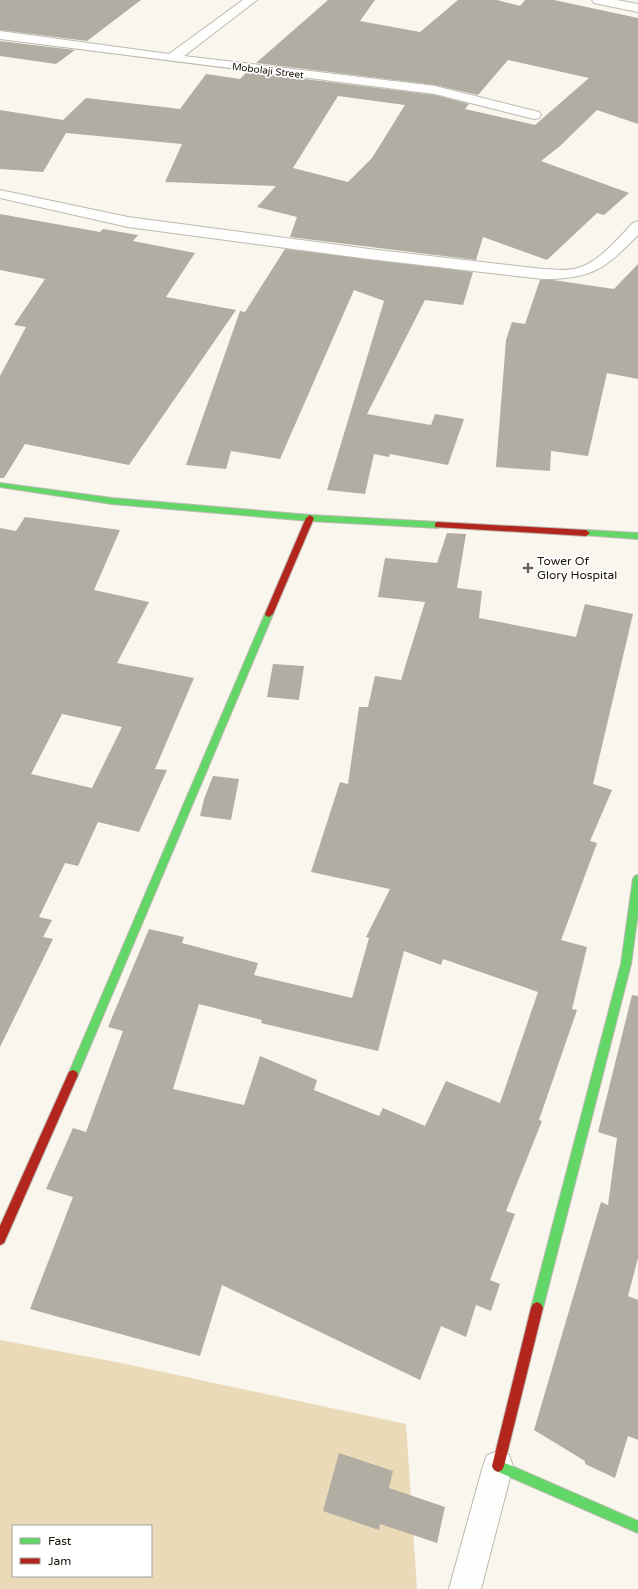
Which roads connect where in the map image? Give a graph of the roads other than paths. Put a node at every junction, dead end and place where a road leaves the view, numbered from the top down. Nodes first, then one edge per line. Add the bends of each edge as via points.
1 (598, 0) edge
2 (229, 2) dead end
3 (247, 3) edge
4 (638, 8) edge
5 (0, 35) edge
6 (172, 58) junction
7 (534, 115) dead end
8 (0, 194) edge
9 (638, 226) edge
10 (0, 485) edge
11 (310, 518) junction
12 (638, 536) edge
13 (638, 879) edge
14 (632, 966) edge
15 (0, 1239) edge
16 (498, 1466) junction
17 (638, 1527) edge
18 (465, 1589) edge

1 - 4 street
2 - 3 street
3 - 6 street
5 - 6 street, Mobolaji Street
6 - 7 street, Mobolaji Street via 435,90
8 - 9 street via 128,222 369,254 562,275 586,270 603,259
10 - 11 street via 112,501
11 - 12 street
11 - 15 street via 80,1059
13 - 14 street
14 - 16 street via 558,1225
16 - 17 street
16 - 18 street

